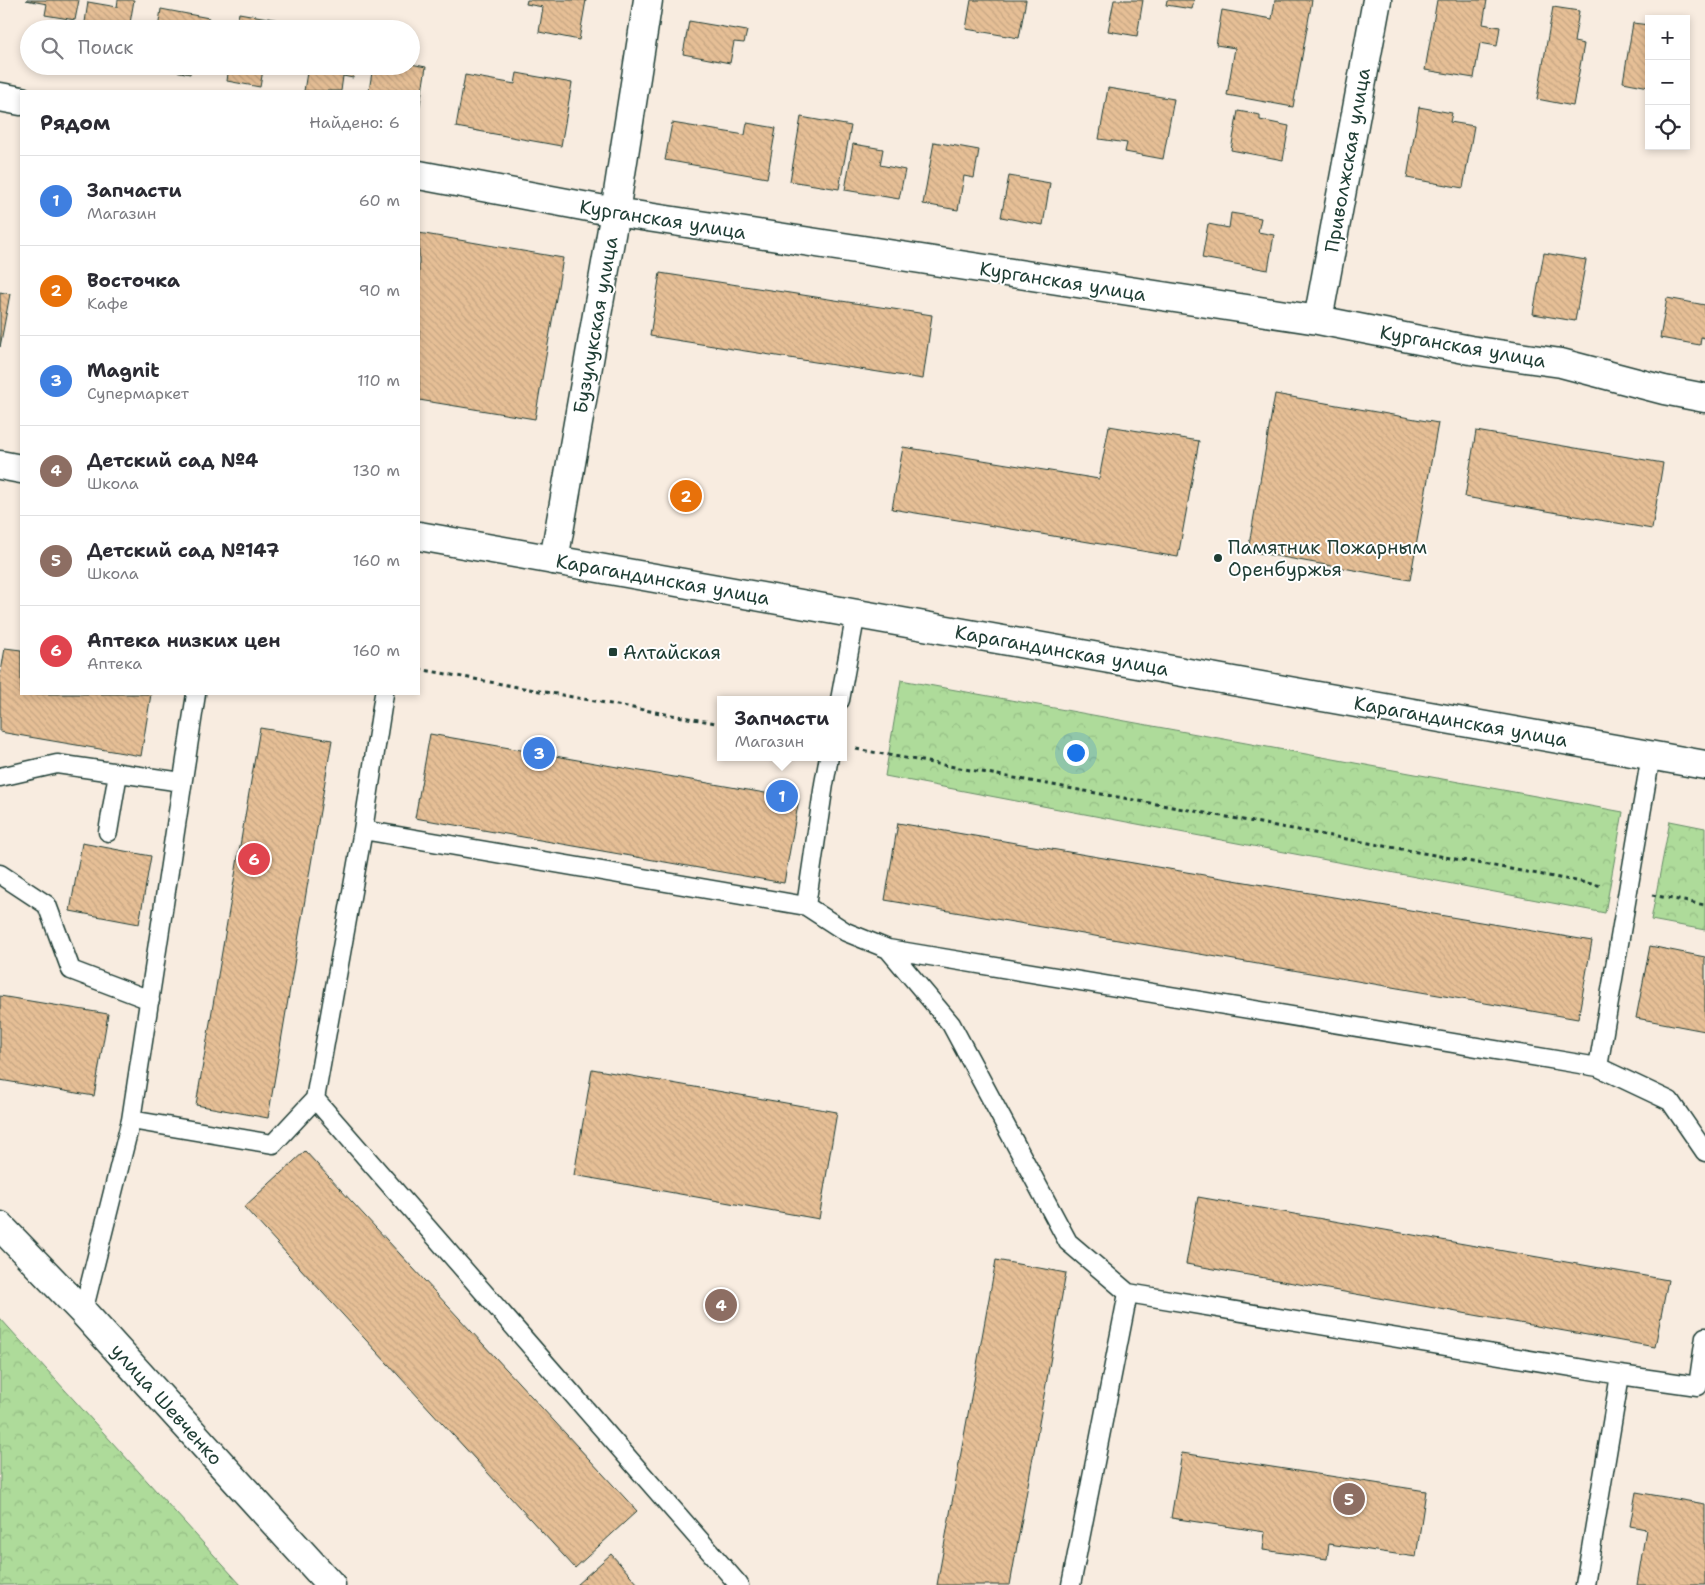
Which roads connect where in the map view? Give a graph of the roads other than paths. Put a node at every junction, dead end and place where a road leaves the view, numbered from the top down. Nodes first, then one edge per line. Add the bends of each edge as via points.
1 (648, 0) edge
2 (1376, 0) edge
3 (0, 96) edge
4 (20, 100) edge
5 (420, 175) edge
6 (615, 212) junction
7 (1318, 320) junction
8 (1705, 398) edge
9 (0, 465) edge
10 (20, 469) edge
11 (420, 536) edge
12 (554, 560) junction
13 (856, 613) junction
14 (196, 695) edge
15 (384, 695) edge
16 (841, 696) edge
17 (1651, 755) junction
18 (828, 761) edge
19 (1705, 765) edge
20 (118, 773) junction
21 (0, 777) edge
22 (182, 782) junction
23 (363, 830) junction
24 (108, 832) dead end
25 (0, 874) edge
26 (806, 906) junction
27 (888, 949) junction
28 (150, 1000) junction
29 (1598, 1067) junction
30 (315, 1100) junction
31 (131, 1120) junction
32 (1705, 1152) edge
33 (0, 1226) edge
34 (1128, 1293) junction
35 (83, 1312) junction
36 (1705, 1337) edge
37 (1620, 1375) junction
38 (1702, 1393) edge
39 (331, 1585) edge
40 (739, 1585) edge
41 (1071, 1585) edge
42 (1585, 1585) edge

1 - 6 street, Бузулукская улица
2 - 7 street, Приволжская улица
3 - 4 street
5 - 6 street, Курганская улица
6 - 7 street, Курганская улица
6 - 12 street, Бузулукская улица
7 - 8 street, Курганская улица via 1470,350 1562,363
9 - 10 street
11 - 12 street, Карагандинская улица
12 - 13 street, Карагандинская улица
13 - 16 lane
13 - 17 street, Карагандинская улица
14 - 22 lane
15 - 23 lane
17 - 19 street, Карагандинская улица
17 - 29 lane
18 - 26 lane
20 - 21 lane via 56,764
20 - 22 lane
20 - 24 lane
22 - 28 lane
23 - 26 lane
23 - 30 lane
25 - 28 lane via 47,905 70,970
26 - 27 lane via 846,932
27 - 29 lane
27 - 34 lane via 951,1024 1068,1242
28 - 31 lane
29 - 32 lane via 1670,1101
30 - 31 lane via 273,1144
30 - 40 lane
31 - 35 lane
33 - 35 street, улица Шевченко
34 - 37 lane
34 - 41 lane
35 - 39 street, улица Шевченко
36 - 38 lane
37 - 38 lane
37 - 42 lane

